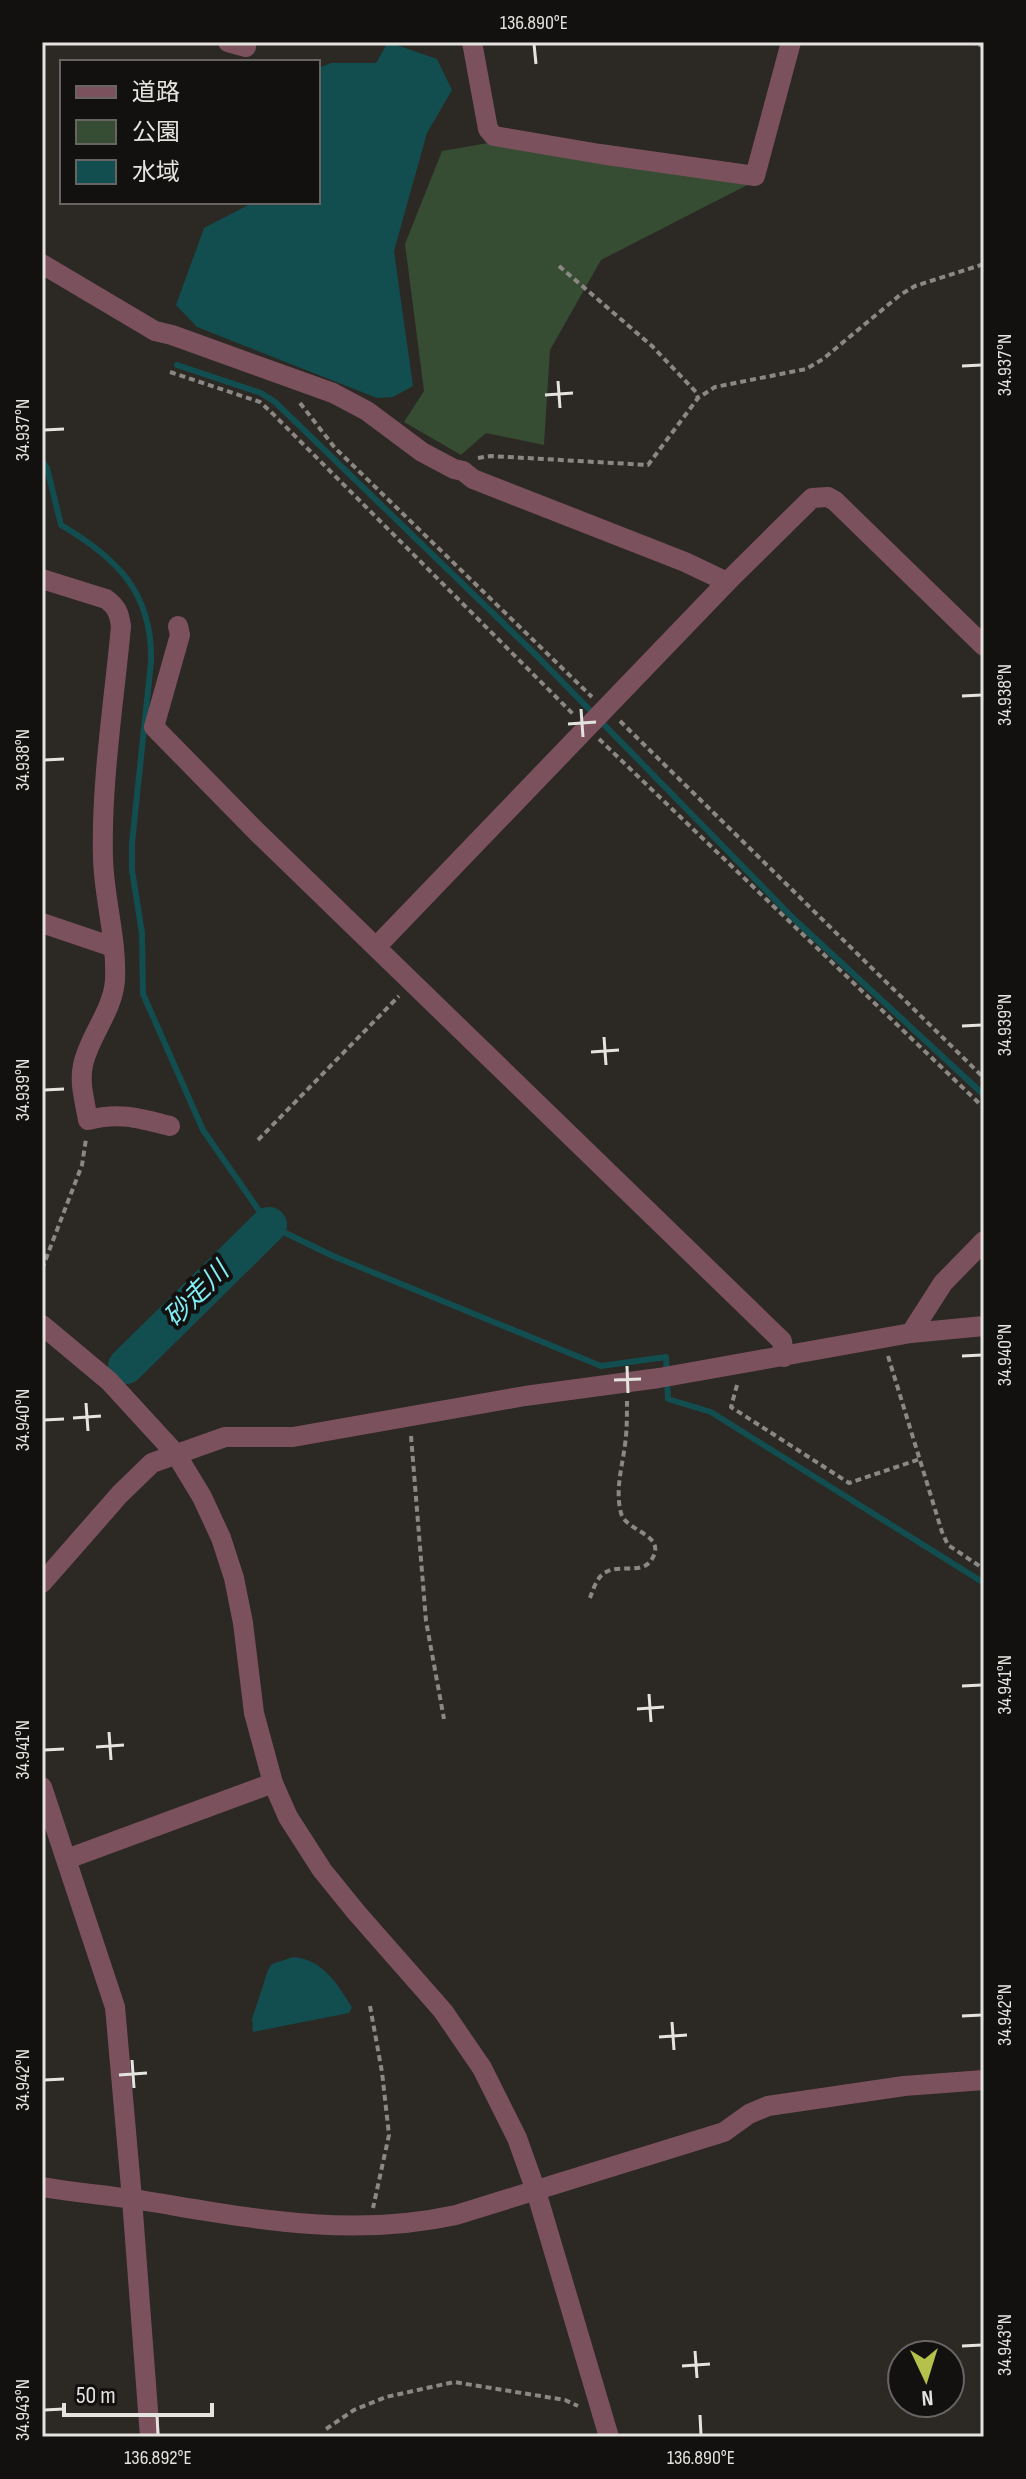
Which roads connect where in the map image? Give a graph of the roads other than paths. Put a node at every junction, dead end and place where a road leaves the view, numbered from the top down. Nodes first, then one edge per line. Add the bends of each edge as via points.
1 (472, 42) edge
2 (791, 42) edge
3 (42, 264) edge
4 (42, 579) edge
5 (727, 582) junction
6 (178, 626) dead end
7 (984, 646) edge
8 (42, 923) edge
9 (377, 946) junction
10 (113, 947) junction
11 (170, 1126) dead end
12 (984, 1241) edge
13 (42, 1325) edge
14 (984, 1326) edge
15 (911, 1333) junction
16 (784, 1357) junction
17 (176, 1454) junction
18 (42, 1583) edge
19 (273, 1783) junction
20 (42, 1787) edge
21 (67, 1859) junction
22 (984, 2080) edge
23 (42, 2187) edge
24 (536, 2191) junction
25 (132, 2199) junction
26 (150, 2437) edge
27 (609, 2437) edge

1 - 2 street via 488,129 494,136 755,176
3 - 5 street via 155,331 333,393 422,452 482,483
4 - 10 street via 106,599 119,613 104,799 103,860
5 - 7 street via 812,498 828,497
5 - 9 street
6 - 9 street via 180,635 147,726
8 - 10 street
9 - 16 street via 782,1341
10 - 11 street via 115,983 82,1068 88,1120 111,1114
12 - 15 street via 943,1283
13 - 17 street via 109,1381
14 - 15 street
15 - 16 street
16 - 17 street via 293,1437 225,1437
17 - 18 street via 152,1463
17 - 19 street via 221,1538 234,1578 254,1713
19 - 21 street
19 - 24 street via 322,1870 443,2011 482,2068
20 - 21 street
21 - 25 street via 115,2007
22 - 24 street via 768,2106 724,2132
23 - 25 street
24 - 25 street via 422,2223 375,2227 292,2224
24 - 27 street
25 - 26 street

